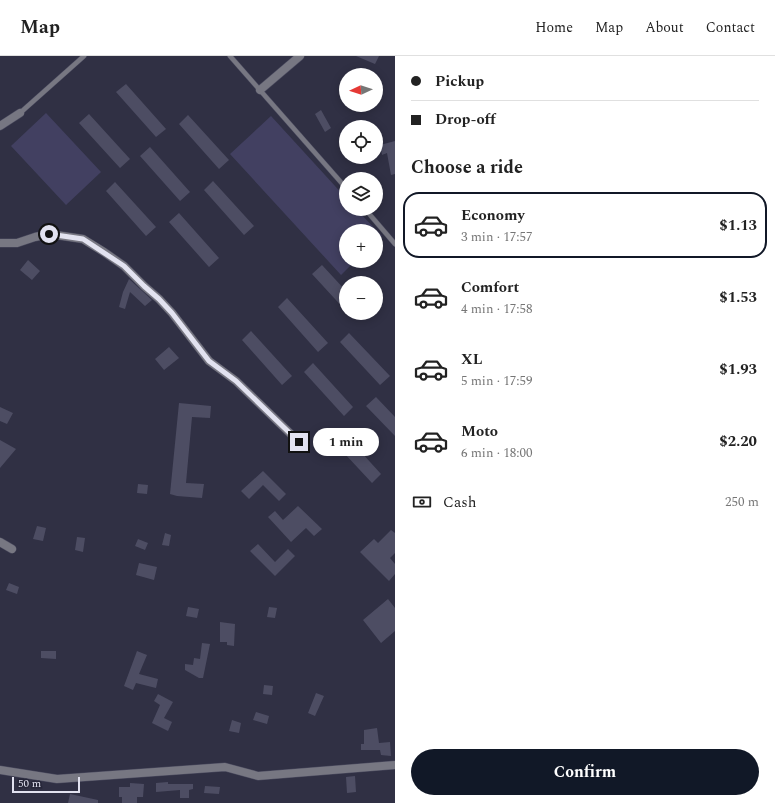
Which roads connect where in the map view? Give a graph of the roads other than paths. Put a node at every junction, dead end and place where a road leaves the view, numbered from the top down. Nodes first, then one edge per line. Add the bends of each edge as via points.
1 (84, 56) edge
2 (230, 56) edge
3 (300, 56) edge
4 (260, 90) junction
5 (20, 113) joint
6 (0, 126) edge
7 (339, 180) edge
8 (371, 216) edge
9 (0, 243) edge
10 (395, 244) edge
11 (299, 442) dead end
12 (0, 542) edge
13 (12, 549) dead end
14 (395, 766) edge
15 (0, 770) edge

1 - 5 lane
2 - 4 lane
3 - 4 street
4 - 7 lane
5 - 6 street
8 - 10 lane
9 - 11 street via 17,243 49,234 83,239 114,259 159,299 209,361 236,381
12 - 13 street
14 - 15 street via 258,776 225,767 57,778

